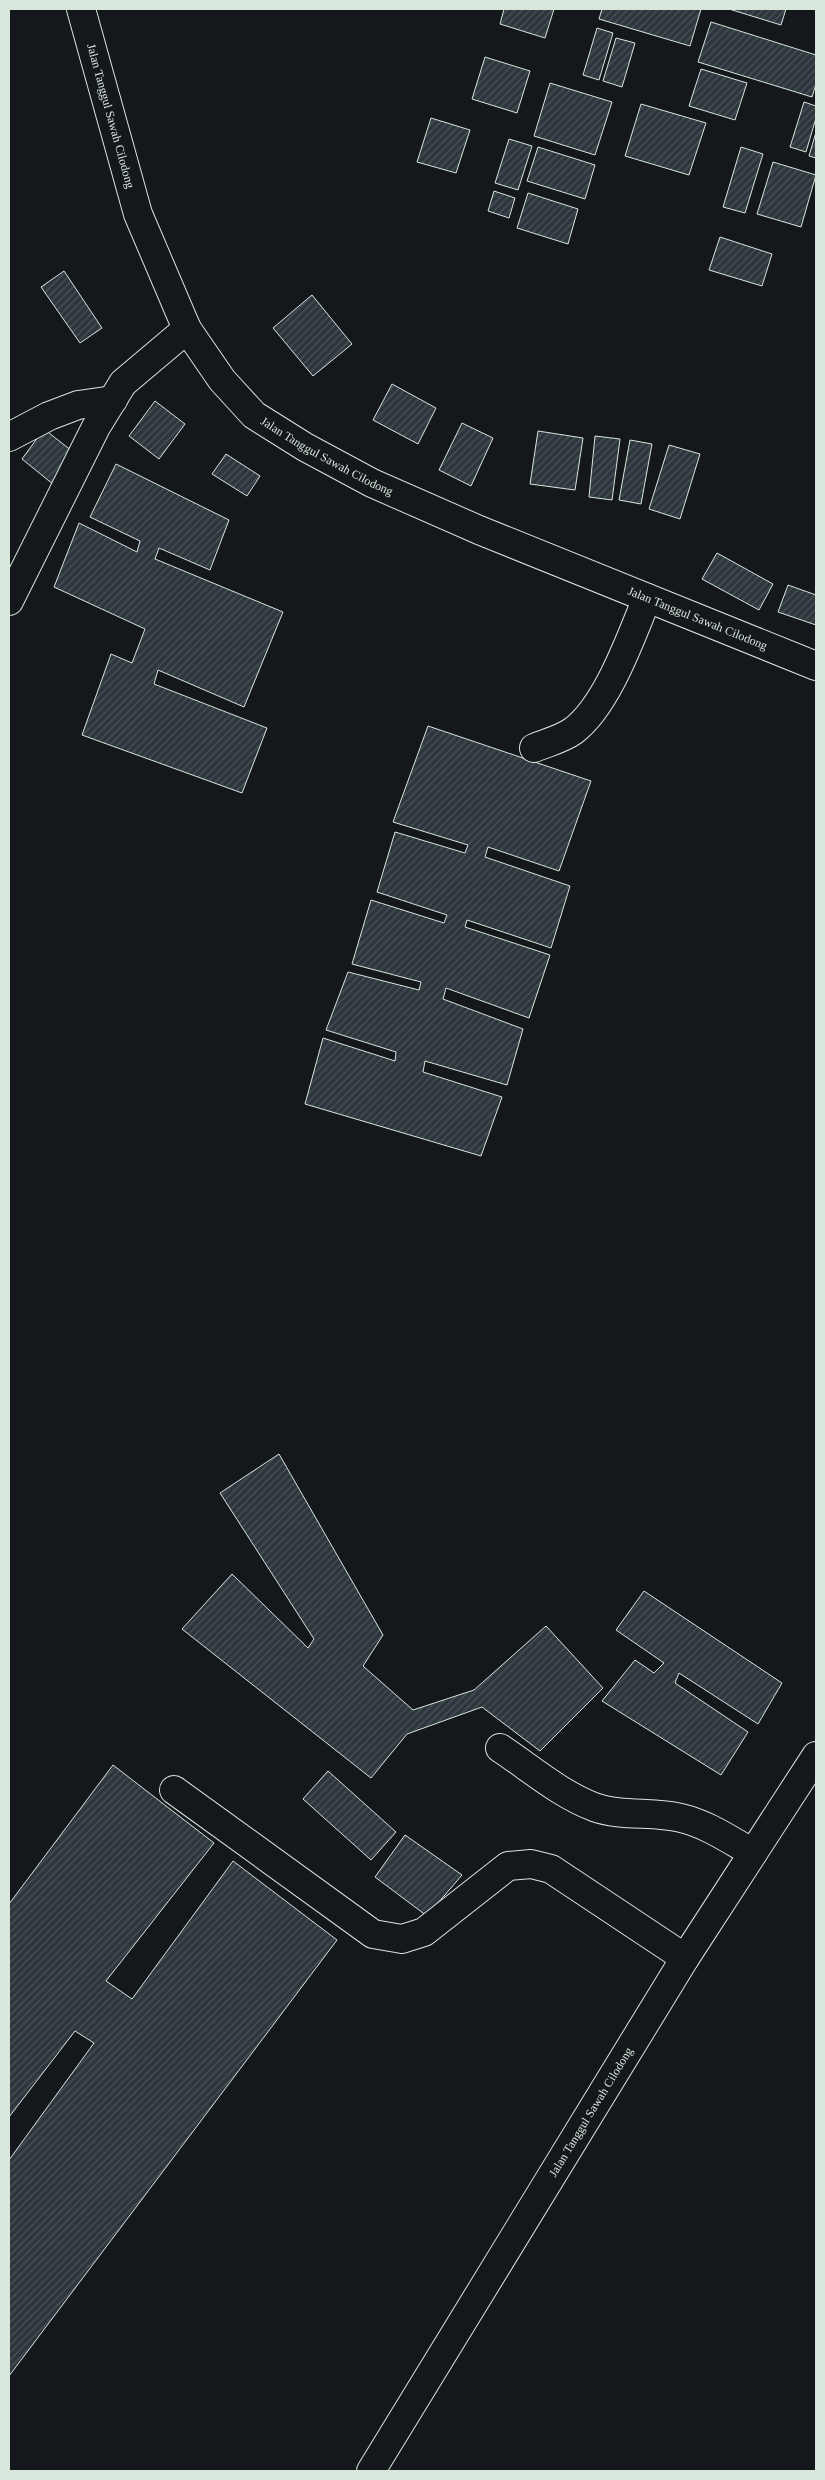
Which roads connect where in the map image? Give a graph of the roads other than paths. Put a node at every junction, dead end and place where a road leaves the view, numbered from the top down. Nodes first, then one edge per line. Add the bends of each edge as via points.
1 (81, 9) edge
2 (187, 329) junction
3 (118, 392) junction
4 (9, 437) edge
5 (9, 601) edge
6 (643, 608) junction
7 (816, 666) edge
8 (534, 748) dead end
9 (500, 1748) dead end
10 (816, 1756) edge
11 (174, 1790) dead end
12 (753, 1853) junction
13 (685, 1958) junction
14 (372, 2471) edge

1 - 2 street, Jalan Tanggul Sawah Cilodong via 138,214
2 - 3 street
2 - 6 street, Jalan Tanggul Sawah Cilodong via 222,380 254,415 305,447 372,483
3 - 4 street via 49,416
3 - 5 street via 96,427
6 - 7 street, Jalan Tanggul Sawah Cilodong
6 - 8 street via 626,651 589,717 571,732
9 - 12 street via 575,1799 596,1808 694,1821
10 - 12 street, Jalan Tanggul Sawah Cilodong
11 - 13 street via 373,1934 402,1939 424,1932 508,1866 531,1864 551,1869
12 - 13 street, Jalan Tanggul Sawah Cilodong
13 - 14 street, Jalan Tanggul Sawah Cilodong

